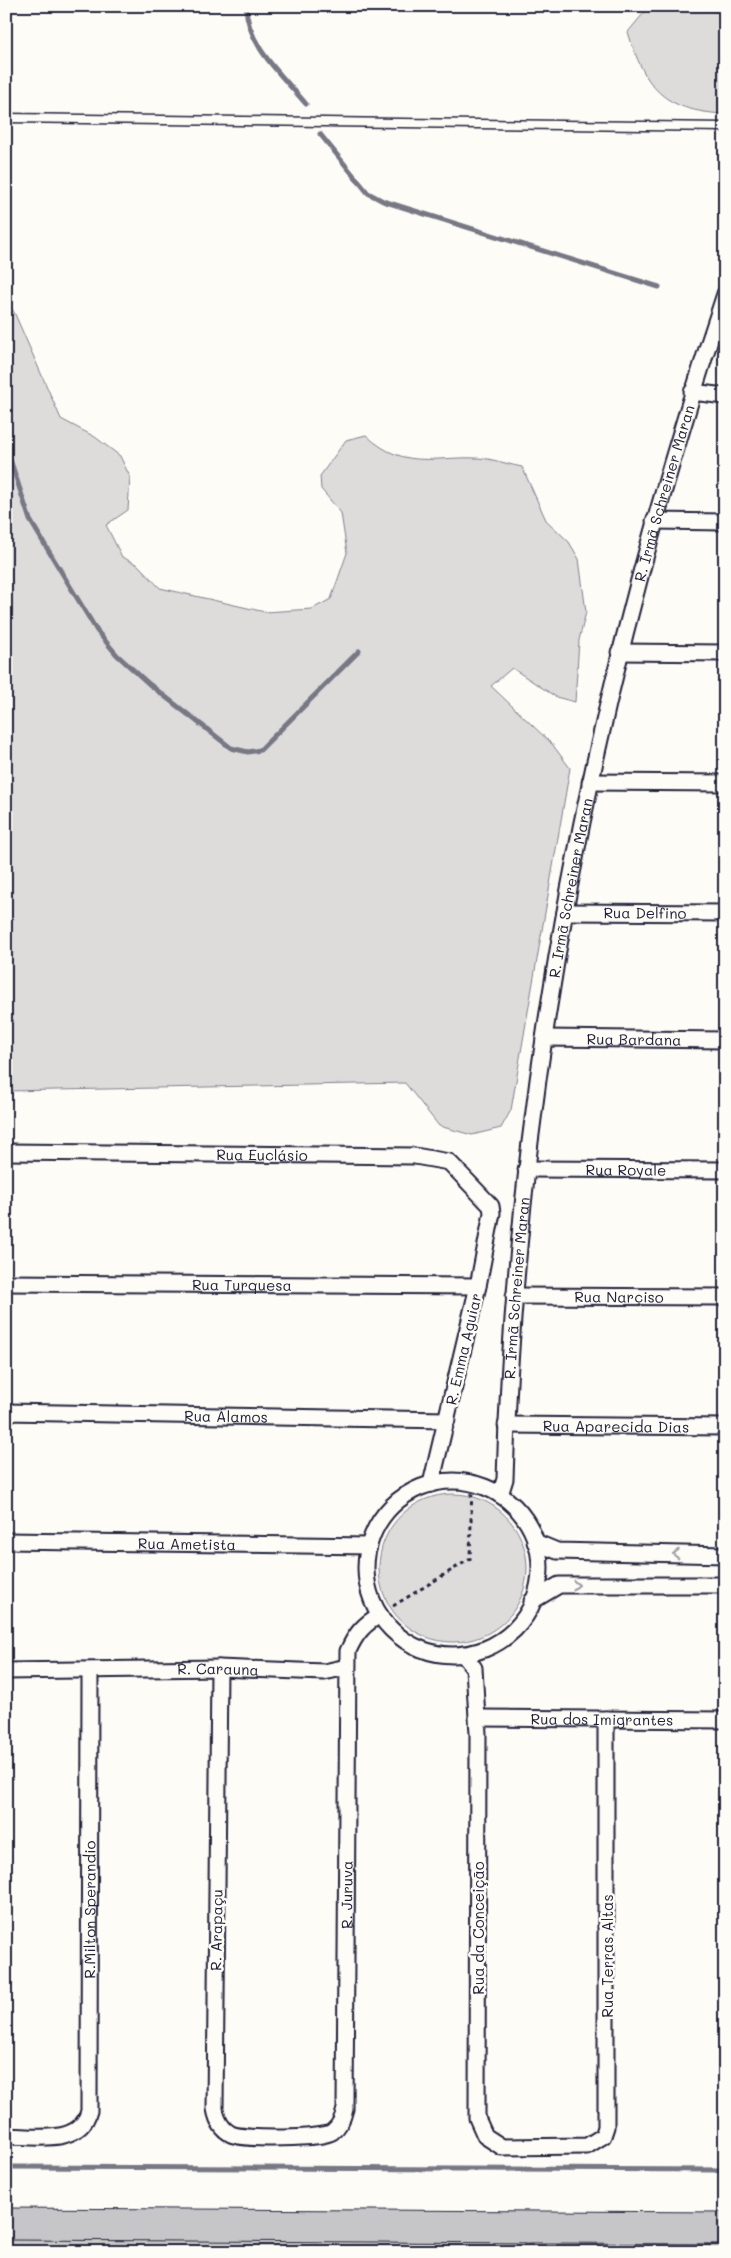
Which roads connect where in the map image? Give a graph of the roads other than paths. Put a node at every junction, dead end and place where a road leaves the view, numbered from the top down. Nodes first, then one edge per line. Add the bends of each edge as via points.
1 (6, 118) edge
2 (725, 127) edge
3 (725, 294) edge
4 (692, 392) junction
5 (725, 396) edge
6 (654, 521) junction
7 (725, 522) edge
8 (620, 652) junction
9 (725, 653) edge
10 (590, 782) junction
11 (725, 783) edge
12 (565, 912) junction
13 (725, 913) edge
14 (544, 1038) junction
15 (725, 1040) edge
16 (6, 1152) edge
17 (526, 1169) junction
18 (725, 1170) edge
19 (492, 1213) joint
20 (6, 1283) edge
21 (478, 1286) junction
22 (514, 1296) junction
23 (725, 1297) edge
24 (6, 1412) edge
25 (447, 1420) junction
26 (506, 1425) junction
27 (725, 1427) edge
28 (431, 1484) junction
29 (500, 1495) junction
30 (6, 1541) edge
31 (535, 1542) junction
32 (369, 1546) junction
33 (725, 1555) edge
34 (725, 1585) edge
35 (532, 1601) junction
36 (380, 1615) junction
37 (463, 1654) junction
38 (347, 1667) junction
39 (219, 1668) junction
40 (6, 1671) edge
41 (90, 1672) junction
42 (478, 1718) junction
43 (606, 1719) junction
44 (725, 1720) edge
45 (6, 2136) edge
46 (282, 2137) joint
47 (549, 2147) joint

1 - 2 lane
3 - 4 street, R. Irmã Schreiner Maran
4 - 5 street
4 - 6 street, R. Irmã Schreiner Maran
6 - 7 street
6 - 8 street, R. Irmã Schreiner Maran
8 - 9 street
8 - 10 street, R. Irmã Schreiner Maran
10 - 11 street
10 - 12 street, R. Irmã Schreiner Maran
12 - 13 street, Rua Delfino
12 - 14 street, R. Irmã Schreiner Maran
14 - 15 street, Rua Bardana
14 - 17 street, R. Irmã Schreiner Maran
16 - 19 street, Rua Euclásio via 430,1158 449,1162 490,1206
17 - 18 street, Rua Royale
17 - 22 street, R. Irmã Schreiner Maran
19 - 21 street, R. Emma Aguiar
20 - 21 street, Rua Turquesa
21 - 25 street, R. Emma Aguiar
22 - 23 street, Rua Narciso
22 - 26 street, R. Irmã Schreiner Maran
24 - 25 street, Rua Álamos
25 - 28 street, R. Emma Aguiar
26 - 27 street, Rua Aparecida Dias
26 - 29 street, R. Irmã Schreiner Maran via 505,1478
28 - 29 street via 472,1483
28 - 32 street via 414,1490 390,1507
29 - 31 street via 521,1516
30 - 32 street, Rua Ametista
33 -> 31 street via 557,1551
31 - 35 street via 539,1572
32 - 36 street via 368,1588
35 -> 34 street via 559,1585
35 - 37 street via 525,1615 505,1637 492,1646
36 - 37 street via 389,1627 416,1646 446,1655
36 - 38 street, R. Juruva via 366,1623 355,1636 348,1651
37 - 42 street, Rua da Conceição via 474,1668
38 - 39 street, R. Carauna via 324,1672
38 - 46 street, R. Juruva via 345,2109 339,2126 323,2136
39 - 41 street, R. Carauna
39 - 46 street, R. Arapaçu via 215,2109 217,2119 231,2134
40 - 41 street, R. Carauna
41 - 45 street, R.Milton Sperandio via 89,2111 82,2127 66,2136
42 - 43 street, Rua dos Imigrantes
42 - 47 street, Rua da Conceição via 477,2118 485,2136 502,2147
43 - 44 street, Rua dos Imigrantes
43 - 47 street, Rua Terras Altas via 606,2127 596,2142 587,2146

